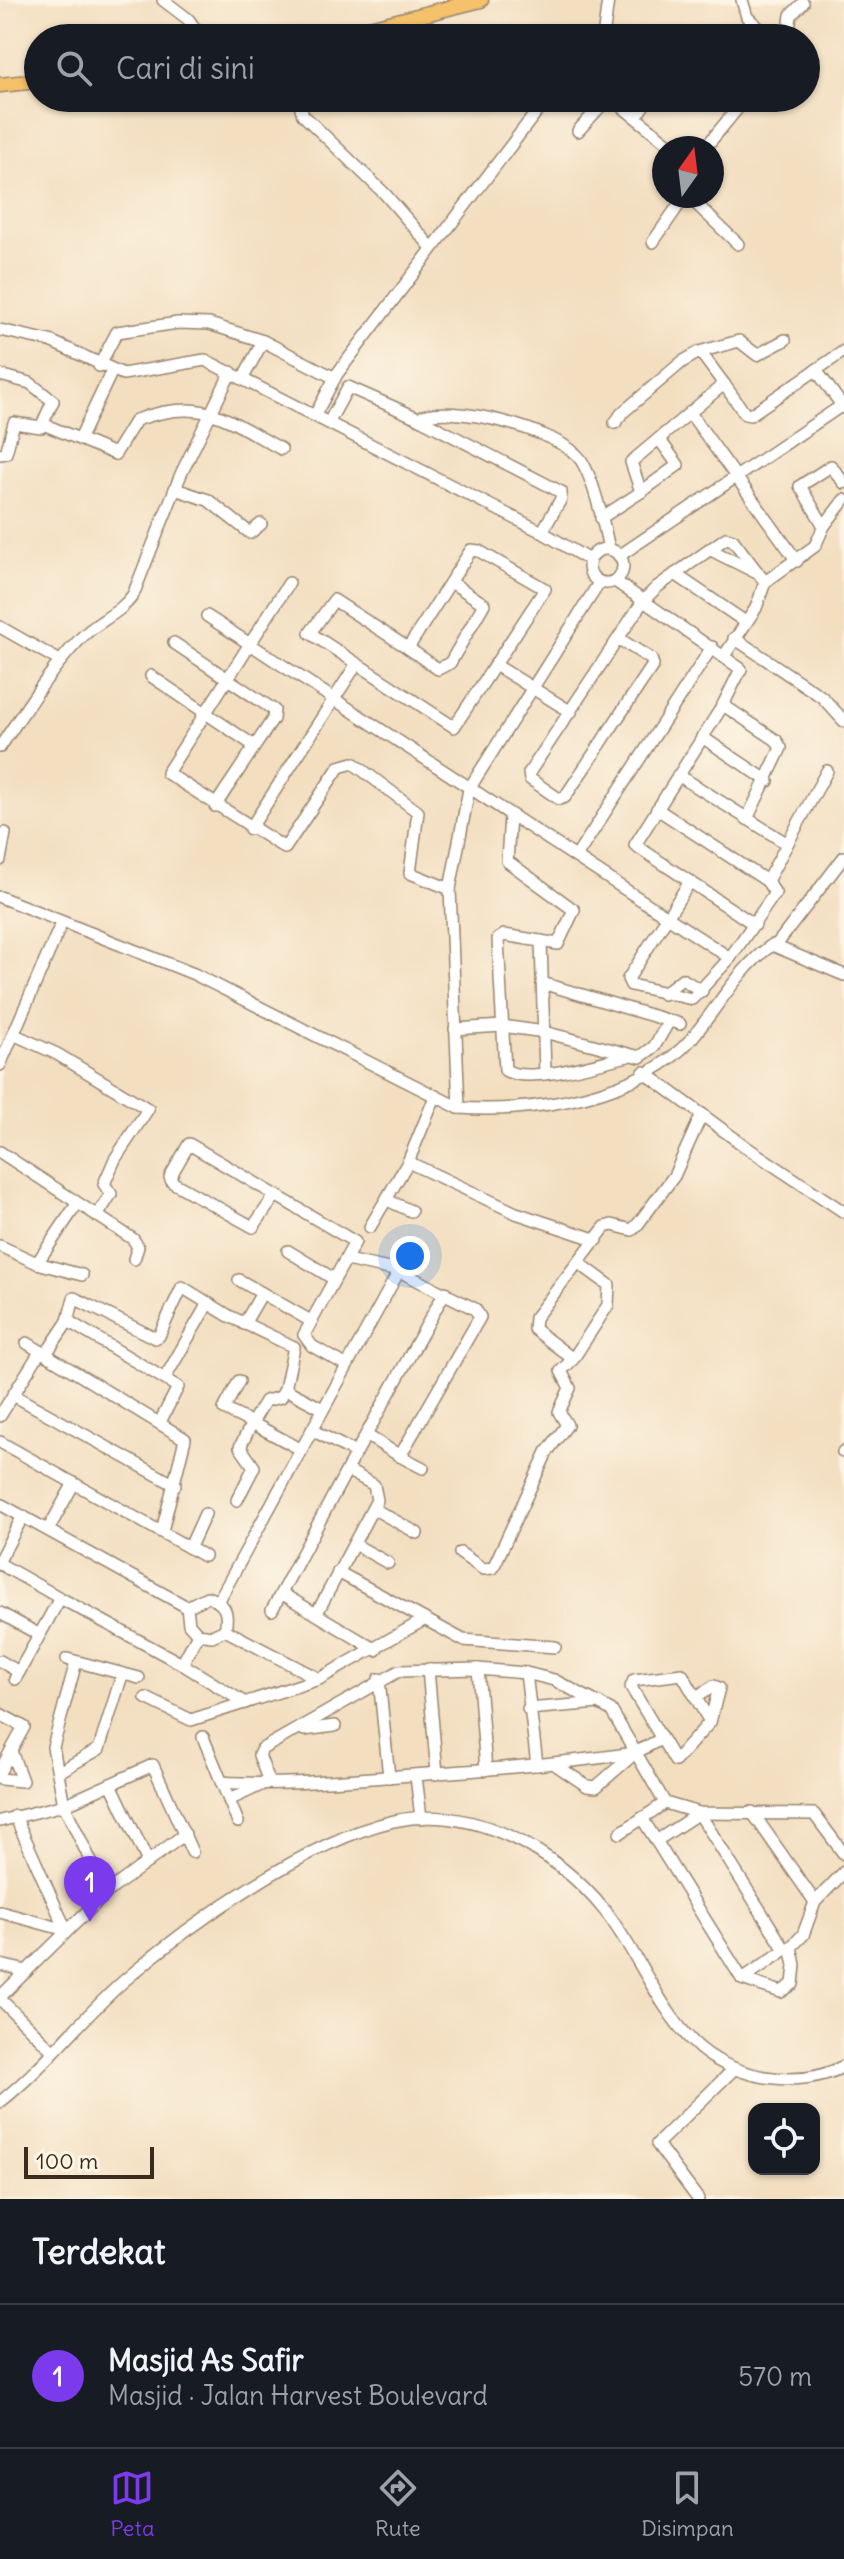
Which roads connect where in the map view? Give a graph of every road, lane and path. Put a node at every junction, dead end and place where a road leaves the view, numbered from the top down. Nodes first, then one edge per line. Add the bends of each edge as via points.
1 (163, 0) edge
2 (481, 0) edge
3 (608, 0) edge
4 (742, 0) edge
5 (803, 3) dead end
6 (192, 24) edge
7 (385, 24) edge
8 (605, 24) edge
9 (755, 24) edge
10 (789, 24) edge
11 (24, 82) edge
12 (0, 85) edge
13 (302, 112) edge
14 (536, 112) edge
15 (596, 112) edge
16 (626, 112) edge
17 (639, 112) edge
18 (735, 112) edge
19 (636, 117) junction
20 (578, 131) dead end
21 (659, 136) edge
22 (715, 136) edge
23 (677, 208) edge
24 (699, 208) edge
25 (653, 242) dead end
26 (738, 244) dead end
27 (432, 248) junction
28 (0, 330) edge
29 (785, 340) dead end
30 (263, 341) junction
31 (844, 351) edge
32 (701, 353) junction
33 (99, 366) junction
34 (816, 370) junction
35 (112, 371) junction
36 (231, 372) junction
37 (338, 373) junction
38 (0, 375) edge
39 (243, 378) junction
40 (724, 384) junction
41 (843, 405) edge
42 (211, 411) junction
43 (690, 413) junction
44 (0, 418) edge
45 (321, 418) junction
46 (418, 418) junction
47 (14, 423) junction
48 (615, 423) dead end
49 (43, 424) junction
50 (80, 438) junction
51 (659, 439) junction
52 (281, 449) dead end
53 (0, 454) edge
54 (737, 474) junction
55 (844, 483) edge
56 (175, 489) junction
57 (641, 492) junction
58 (844, 500) edge
59 (601, 518) junction
60 (261, 524) dead end
61 (824, 526) junction
62 (542, 532) junction
63 (709, 549) junction
64 (614, 552) junction
65 (589, 560) junction
66 (797, 561) junction
67 (756, 572) junction
68 (675, 574) junction
69 (615, 581) junction
70 (451, 582) junction
71 (765, 582) junction
72 (289, 583) dead end
73 (599, 583) junction
74 (643, 601) junction
75 (207, 616) dead end
76 (744, 621) junction
77 (0, 627) edge
78 (734, 638) junction
79 (619, 639) junction
80 (249, 642) junction
81 (174, 643) dead end
82 (712, 647) junction
83 (408, 648) junction
84 (724, 656) junction
85 (60, 661) junction
86 (356, 665) junction
87 (497, 666) junction
88 (151, 676) dead end
89 (228, 678) junction
90 (534, 688) junction
91 (332, 699) junction
92 (723, 705) junction
93 (204, 712) junction
94 (571, 712) junction
95 (844, 718) edge
96 (702, 737) junction
97 (253, 745) junction
98 (0, 747) edge
99 (827, 771) dead end
100 (678, 775) junction
101 (768, 781) junction
102 (469, 789) junction
103 (215, 806) junction
104 (657, 809) junction
105 (510, 816) junction
106 (747, 819) junction
107 (250, 829) junction
108 (5, 833) dead end
109 (786, 843) junction
110 (576, 857) junction
111 (844, 857) edge
112 (0, 860) edge
113 (767, 881) junction
114 (689, 883) junction
115 (450, 889) junction
116 (0, 897) edge
117 (666, 917) junction
118 (62, 922) junction
119 (755, 925) junction
120 (541, 941) junction
121 (777, 944) junction
122 (730, 958) junction
123 (844, 975) edge
124 (542, 983) junction
125 (702, 991) junction
126 (663, 994) junction
127 (502, 1026) junction
128 (455, 1029) junction
129 (544, 1032) junction
130 (13, 1034) junction
131 (628, 1056) junction
132 (0, 1065) edge
133 (644, 1072) junction
134 (545, 1074) junction
135 (435, 1097) junction
136 (459, 1108) junction
137 (702, 1114) junction
138 (0, 1152) edge
139 (408, 1162) junction
140 (275, 1196) junction
141 (387, 1200) junction
142 (77, 1204) junction
143 (411, 1211) dead end
144 (844, 1212) edge
145 (97, 1216) junction
146 (370, 1227) dead end
147 (597, 1240) junction
148 (0, 1246) edge
149 (288, 1251) dead end
150 (134, 1259) dead end
151 (346, 1260) junction
152 (37, 1263) junction
153 (579, 1263) junction
154 (399, 1271) junction
155 (82, 1275) dead end
156 (334, 1279) junction
157 (239, 1280) dead end
158 (445, 1292) junction
159 (262, 1293) junction
160 (207, 1305) junction
161 (309, 1320) junction
162 (68, 1321) junction
163 (244, 1324) junction
164 (27, 1343) dead end
165 (43, 1353) junction
166 (573, 1359) junction
167 (346, 1365) junction
168 (165, 1378) junction
169 (239, 1381) dead end
170 (285, 1389) junction
171 (13, 1395) junction
172 (323, 1409) junction
173 (0, 1416) edge
174 (160, 1422) junction
175 (252, 1423) junction
176 (312, 1430) junction
177 (366, 1435) junction
178 (0, 1442) edge
179 (302, 1450) junction
180 (356, 1453) junction
181 (400, 1456) junction
182 (423, 1468) dead end
183 (347, 1470) junction
184 (74, 1483) junction
185 (175, 1485) junction
186 (237, 1500) dead end
187 (0, 1504) edge
188 (374, 1509) junction
189 (205, 1514) dead end
190 (23, 1516) junction
191 (48, 1530) junction
192 (162, 1531) junction
193 (417, 1533) dead end
194 (354, 1544) junction
195 (190, 1547) junction
196 (460, 1553) dead end
197 (204, 1556) dead end
198 (0, 1562) edge
199 (388, 1563) dead end
200 (338, 1572) junction
201 (281, 1593) junction
202 (60, 1598) junction
203 (219, 1600) junction
204 (187, 1607) junction
205 (272, 1610) dead end
206 (0, 1613) edge
207 (317, 1613) junction
208 (424, 1620) junction
209 (225, 1630) junction
210 (38, 1634) junction
211 (198, 1634) junction
212 (555, 1647) dead end
213 (376, 1650) junction
214 (0, 1661) edge
215 (182, 1664) junction
216 (294, 1666) junction
217 (428, 1669) junction
218 (478, 1669) junction
219 (526, 1673) junction
220 (122, 1675) junction
221 (139, 1678) dead end
222 (319, 1679) junction
223 (379, 1679) junction
224 (288, 1690) junction
225 (696, 1697) junction
226 (146, 1698) dead end
227 (245, 1703) junction
228 (599, 1703) junction
229 (333, 1708) junction
230 (528, 1709) junction
231 (0, 1714) edge
232 (710, 1722) junction
233 (335, 1726) junction
234 (300, 1730) junction
235 (203, 1737) dead end
236 (336, 1740) dead end
237 (648, 1746) junction
238 (11, 1751) junction
239 (537, 1765) junction
240 (556, 1765) junction
241 (486, 1770) junction
242 (0, 1771) edge
243 (437, 1774) junction
244 (416, 1776) junction
245 (389, 1777) junction
246 (0, 1779) edge
247 (60, 1781) junction
248 (221, 1782) junction
249 (111, 1784) junction
250 (265, 1784) junction
251 (229, 1800) junction
252 (665, 1803) junction
253 (64, 1805) junction
254 (752, 1812) junction
255 (699, 1813) junction
256 (15, 1816) junction
257 (421, 1818) junction
258 (642, 1818) junction
259 (0, 1821) edge
260 (238, 1822) dead end
261 (620, 1833) dead end
262 (185, 1834) junction
263 (656, 1841) junction
264 (192, 1852) dead end
265 (844, 1854) edge
266 (148, 1862) junction
267 (844, 1872) edge
268 (106, 1893) junction
269 (815, 1902) junction
270 (0, 1912) edge
271 (66, 1930) junction
272 (788, 1949) junction
273 (0, 1965) edge
274 (27, 1971) junction
275 (742, 1979) junction
276 (0, 1998) edge
277 (53, 2051) junction
278 (844, 2066) edge
279 (733, 2070) junction
280 (0, 2102) edge
281 (698, 2199) edge

1 - 6 street
2 - 7 main road
3 - 8 street
4 - 9 street
5 - 10 street
11 - 12 main road
13 - 27 street
14 - 27 street
15 - 20 street
16 - 19 street
17 - 19 street
18 - 22 street
19 - 21 street
23 - 25 street
24 - 26 street
27 - 37 street
28 - 33 street via 50,341
29 - 32 street via 757,355 739,341
30 - 33 street via 209,324 168,324 117,332
30 - 37 street
30 - 39 street
31 - 34 street
32 - 40 street
32 - 48 street via 682,362
33 - 35 street
34 - 40 street via 750,415
34 - 41 street
35 - 36 street via 125,374 202,360
35 - 50 street
36 - 39 street
36 - 42 street
37 - 45 street
38 - 49 street via 30,383 53,398
39 - 45 street
40 - 43 street
41 - 54 street
42 - 50 street via 195,408 136,420 115,454
42 - 52 street
42 - 56 street
43 - 51 street
43 - 54 street
44 - 47 street
45 - 46 street via 348,387
45 - 62 street
46 - 59 street via 433,412 509,421 573,452 584,465
46 - 62 street via 561,492
47 - 49 street
47 - 53 street via 6,453
49 - 50 street
51 - 57 street via 631,462
51 - 57 street via 678,465
54 - 64 street
54 - 66 street
55 - 61 street via 831,466 800,486
56 - 60 street via 208,500 250,533
56 - 85 street via 133,595
57 - 59 street
58 - 61 street
59 - 64 street
61 - 66 street via 815,546
62 - 65 street
63 - 67 street
63 - 67 street via 730,538
63 - 68 street
64 - 65 street via 600,549
64 - 69 street via 623,565
65 - 73 street via 589,574
66 - 71 street
67 - 71 street
68 - 74 street
68 - 76 street
69 - 73 street
69 - 74 street
70 - 83 street
70 - 83 street via 484,604 450,663 438,669
70 - 87 street via 475,550 545,587
71 - 76 street via 756,608
72 - 80 street
73 - 90 street
74 - 79 street
74 - 82 street
75 - 80 street
76 - 78 street
77 - 85 street
78 - 84 street
78 - 95 street via 822,697
79 - 94 street
79 - 94 street via 653,665 559,799 529,773
80 - 89 street
80 - 91 street
81 - 89 street
82 - 84 street
82 - 110 street
83 - 86 street via 334,600 310,633
84 - 92 street via 741,669
85 - 98 street
86 - 87 street via 454,727
86 - 91 street
87 - 90 street
88 - 93 street
89 - 93 street
89 - 97 street via 274,710
90 - 94 street
90 - 102 street
91 - 102 street
91 - 107 street
92 - 96 street
92 - 101 street via 779,744
93 - 97 street
93 - 103 street via 167,773
96 - 100 street
96 - 101 street
97 - 103 street
99 - 109 street
100 - 104 street
100 - 106 street
101 - 106 street
102 - 105 street
102 - 115 street
103 - 107 street
104 - 113 street
104 - 114 street via 636,847
105 - 110 street
105 - 120 street via 507,861 574,909 558,944
106 - 109 street
107 - 115 street via 281,847 289,846 339,767 353,763 418,812 410,873
108 - 112 street
109 - 113 street
110 - 117 street
111 - 121 street
113 - 119 street via 774,898
114 - 117 street
114 - 119 street
115 - 128 street
116 - 118 street
117 - 122 street
117 - 126 street via 627,981
118 - 130 street
118 - 135 street via 194,974
119 - 122 street
120 - 124 street
120 - 127 street via 504,935 498,939
121 - 123 street
121 - 133 street via 765,951 678,1053
122 - 125 street
124 - 129 street
124 - 131 street via 675,1023 640,1057
125 - 126 street via 689,1000
125 - 126 street via 682,979
127 - 128 street
127 - 129 street
127 - 134 street via 505,1070
128 - 136 street
129 - 131 street
129 - 134 street
130 - 132 street
130 - 145 street via 148,1109 111,1166 104,1184 111,1194
131 - 134 street
133 - 136 street via 549,1106
133 - 137 street
135 - 136 street
135 - 139 street
137 - 144 street
137 - 147 street via 674,1176 638,1224 632,1230 608,1225
138 - 142 street
139 - 141 street
139 - 147 street via 516,1213
140 - 140 street via 189,1144 170,1177 253,1227
140 - 151 street via 355,1242
141 - 143 street
141 - 146 street
142 - 145 street
142 - 152 street
145 - 150 street via 137,1243
147 - 153 street
148 - 152 street
149 - 156 street
151 - 154 street
151 - 156 street
152 - 155 street
153 - 166 street via 609,1285 611,1296
153 - 166 street via 533,1323
154 - 158 street
154 - 167 street
156 - 161 street
157 - 159 street
158 - 177 street
158 - 181 street via 480,1317
159 - 161 street
159 - 163 street
160 - 162 street via 182,1287 155,1338 74,1298
160 - 163 street
160 - 168 street
161 - 167 street via 306,1342
162 - 165 street
162 - 168 street
163 - 170 street via 296,1349
164 - 165 street
165 - 171 street
165 - 174 street
166 - 196 street via 561,1371 570,1388 559,1412 567,1425 547,1452 493,1568 483,1569
167 - 172 street
168 - 174 street via 178,1390
169 - 175 street via 224,1409
170 - 172 street
170 - 175 street via 281,1397 265,1401
171 - 173 street
171 - 185 street
172 - 176 street
174 - 185 street via 186,1442
175 - 179 street
175 - 186 street via 240,1447 254,1467
176 - 179 street
176 - 180 street
177 - 180 street
177 - 181 street
178 - 184 street
179 - 203 street
180 - 183 street
181 - 182 street
183 - 188 street via 374,1485
183 - 201 street
184 - 191 street
184 - 192 street
185 - 192 street
187 - 190 street
188 - 193 street
188 - 194 street
189 - 195 street
190 - 191 street
190 - 198 street
191 - 204 street
192 - 195 street
194 - 199 street
194 - 200 street
195 - 197 street
198 - 202 street
200 - 207 street
200 - 208 street
201 - 205 street
201 - 207 street
202 - 210 street
202 - 215 street
203 - 204 street via 207,1597
203 - 209 street via 226,1609
204 - 211 street via 189,1624
206 - 210 street
207 - 213 street
208 - 212 street via 472,1642
208 - 213 street
209 - 211 street via 212,1636
209 - 216 street
210 - 214 street via 17,1675
211 - 215 street
213 - 222 street
215 - 227 street
216 - 222 street
216 - 224 street
217 - 218 street
217 - 223 street
217 - 243 street
218 - 219 street
218 - 241 street
219 - 228 street via 554,1680
219 - 230 street
220 - 221 street
220 - 247 street via 99,1749
220 - 247 street via 71,1660 53,1743
222 - 224 street
223 - 229 street
223 - 245 street
224 - 227 street
225 - 232 street
225 - 232 street via 719,1688
225 - 237 street via 679,1673 632,1683
226 - 227 street via 187,1720
228 - 230 street
228 - 237 street
229 - 233 street
229 - 234 street
230 - 239 street
231 - 238 street via 24,1726
232 - 237 street via 675,1761
233 - 234 street
233 - 236 street
234 - 250 street via 260,1752
235 - 248 street
237 - 240 street
237 - 240 street via 596,1787
237 - 252 street
238 - 242 street
238 - 246 street via 22,1781
239 - 240 street
239 - 241 street
241 - 243 street
243 - 244 street
244 - 245 street
244 - 257 street
245 - 250 street
247 - 253 street
248 - 250 street
248 - 251 street
249 - 253 street
249 - 262 street via 153,1765
249 - 266 street
250 - 251 street
251 - 260 street
252 - 255 street
252 - 258 street
253 - 256 street
253 - 268 street
254 - 255 street
254 - 265 street via 814,1814
254 - 269 street
255 - 263 street
255 - 272 street
256 - 259 street
256 - 271 street
257 - 277 street via 392,1822 265,1878 125,1981
257 - 279 street via 488,1828 536,1849 571,1874 606,1912 691,2040
258 - 261 street
258 - 263 street
262 - 264 street
262 - 266 street
263 - 275 street
266 - 268 street
267 - 269 street
268 - 271 street
269 - 272 street via 803,1935
270 - 271 street
271 - 274 street
272 - 275 street
272 - 275 street via 795,1965 787,1990
273 - 274 street
274 - 276 street
276 - 277 street
277 - 280 street
278 - 279 street via 796,2078
279 - 281 street via 657,2144

